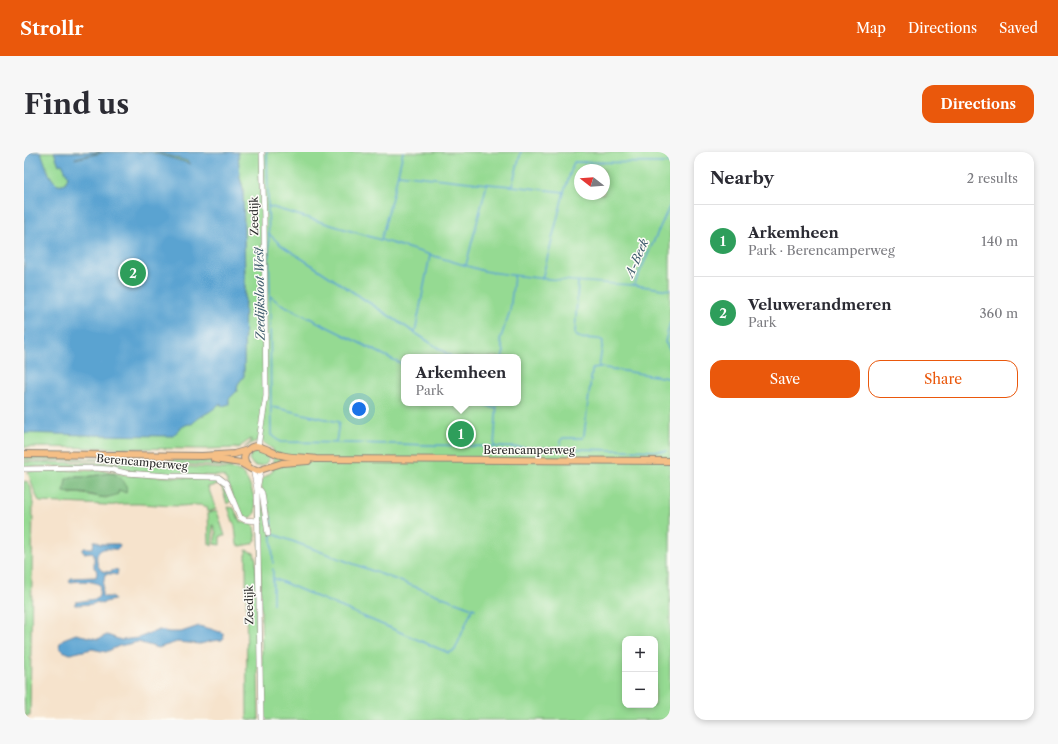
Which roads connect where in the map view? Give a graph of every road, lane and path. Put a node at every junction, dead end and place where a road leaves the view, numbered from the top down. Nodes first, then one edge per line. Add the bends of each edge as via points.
1 (262, 152) edge
2 (258, 446) junction
3 (248, 450) junction
4 (270, 451) junction
5 (24, 454) edge
6 (202, 456) junction
7 (316, 459) junction
8 (670, 461) edge
9 (250, 468) junction
10 (24, 469) edge
11 (264, 469) junction
12 (257, 489) junction
13 (258, 521) junction
14 (268, 534) dead end
15 (260, 720) edge

1 - 2 street, Zeedijk via 266,396
2 - 3 main road
2 - 4 main road
3 - 6 main road, Berencamperweg via 234,454
3 - 9 main road via 244,458
4 - 7 main road, Berencamperweg via 281,456
4 - 11 main road via 272,464
5 - 6 main road, Berencamperweg
6 - 9 main road, Berencamperweg via 234,461
7 - 8 main road, Berencamperweg
7 - 11 main road, Berencamperweg via 282,463
9 - 11 main road
9 - 12 street, Zeedijk
10 - 13 street, Berencamperweg via 94,468 126,473 218,477 226,483 240,517
11 - 12 street, Zeedijk
12 - 13 street, Zeedijk
12 - 14 street, Zeedijk via 262,493
13 - 15 street, Zeedijk

